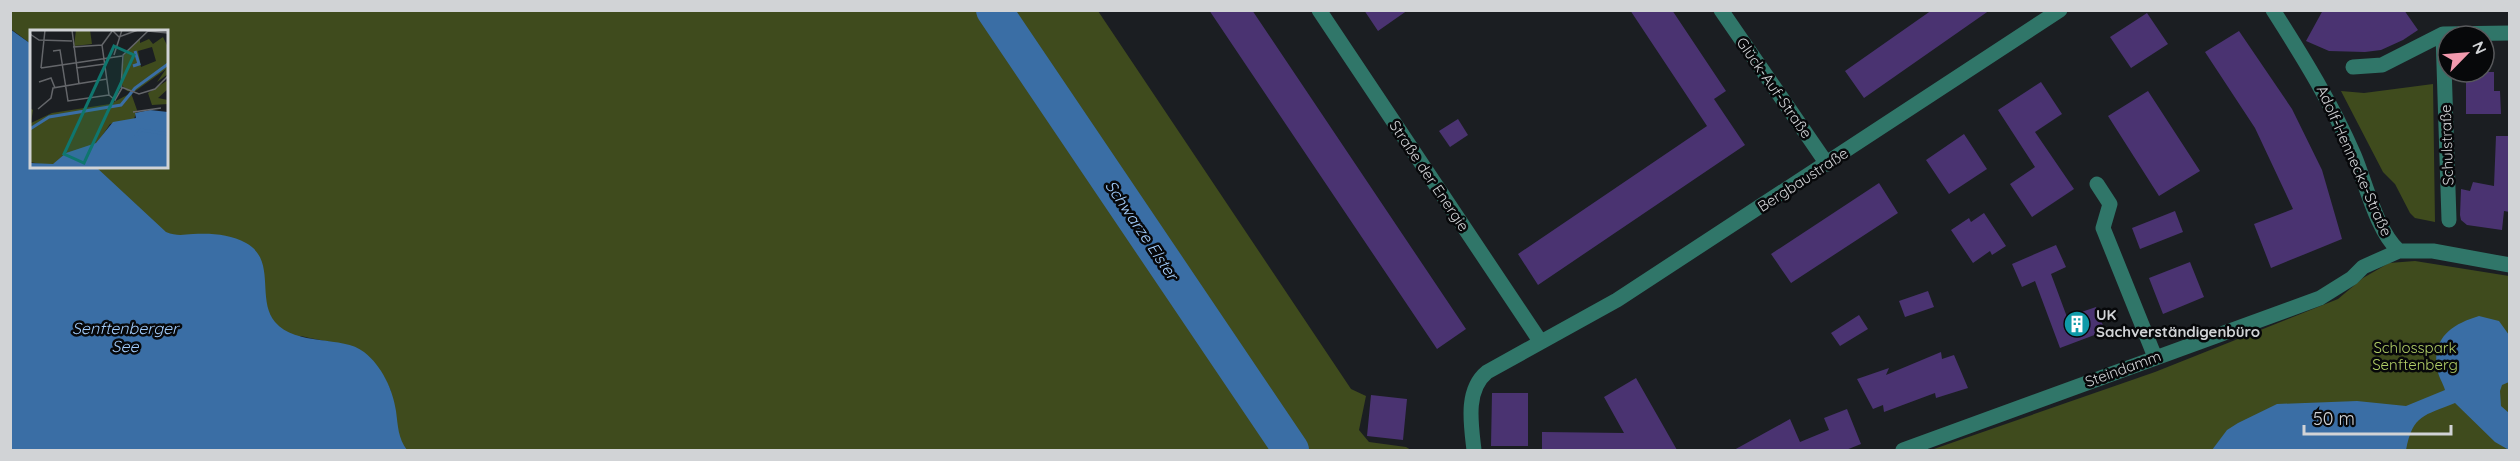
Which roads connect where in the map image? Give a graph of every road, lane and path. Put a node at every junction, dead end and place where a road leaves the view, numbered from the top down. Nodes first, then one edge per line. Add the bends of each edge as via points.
1 (1319, 10) edge
2 (1720, 10) edge
3 (2060, 10) edge
4 (2273, 10) edge
5 (2436, 38) edge
6 (2353, 67) dead end
7 (2445, 84) edge
8 (1827, 165) junction
9 (2097, 184) dead end
10 (2449, 220) dead end
11 (2398, 250) junction
12 (2510, 265) edge
13 (1540, 341) junction
14 (2155, 357) junction
15 (1474, 450) edge
16 (1903, 450) edge

1 - 13 street, Straße der Energie
2 - 8 street, Glück-Auf-Straße
3 - 8 street, Bergbaustraße
4 - 11 street, Adolf-Hennecke-Straße via 2315,76 2354,154 2384,229
5 - 6 street via 2382,65
7 - 10 street, Schulstraße
8 - 13 street, Bergbaustraße via 1617,300
9 - 14 street via 2109,204 2103,228
11 - 12 street, Steindamm via 2433,251
11 - 14 street, Steindamm via 2363,267 2320,298
13 - 15 street, Bergbaustraße via 1479,379 1473,390
14 - 16 street, Steindamm

